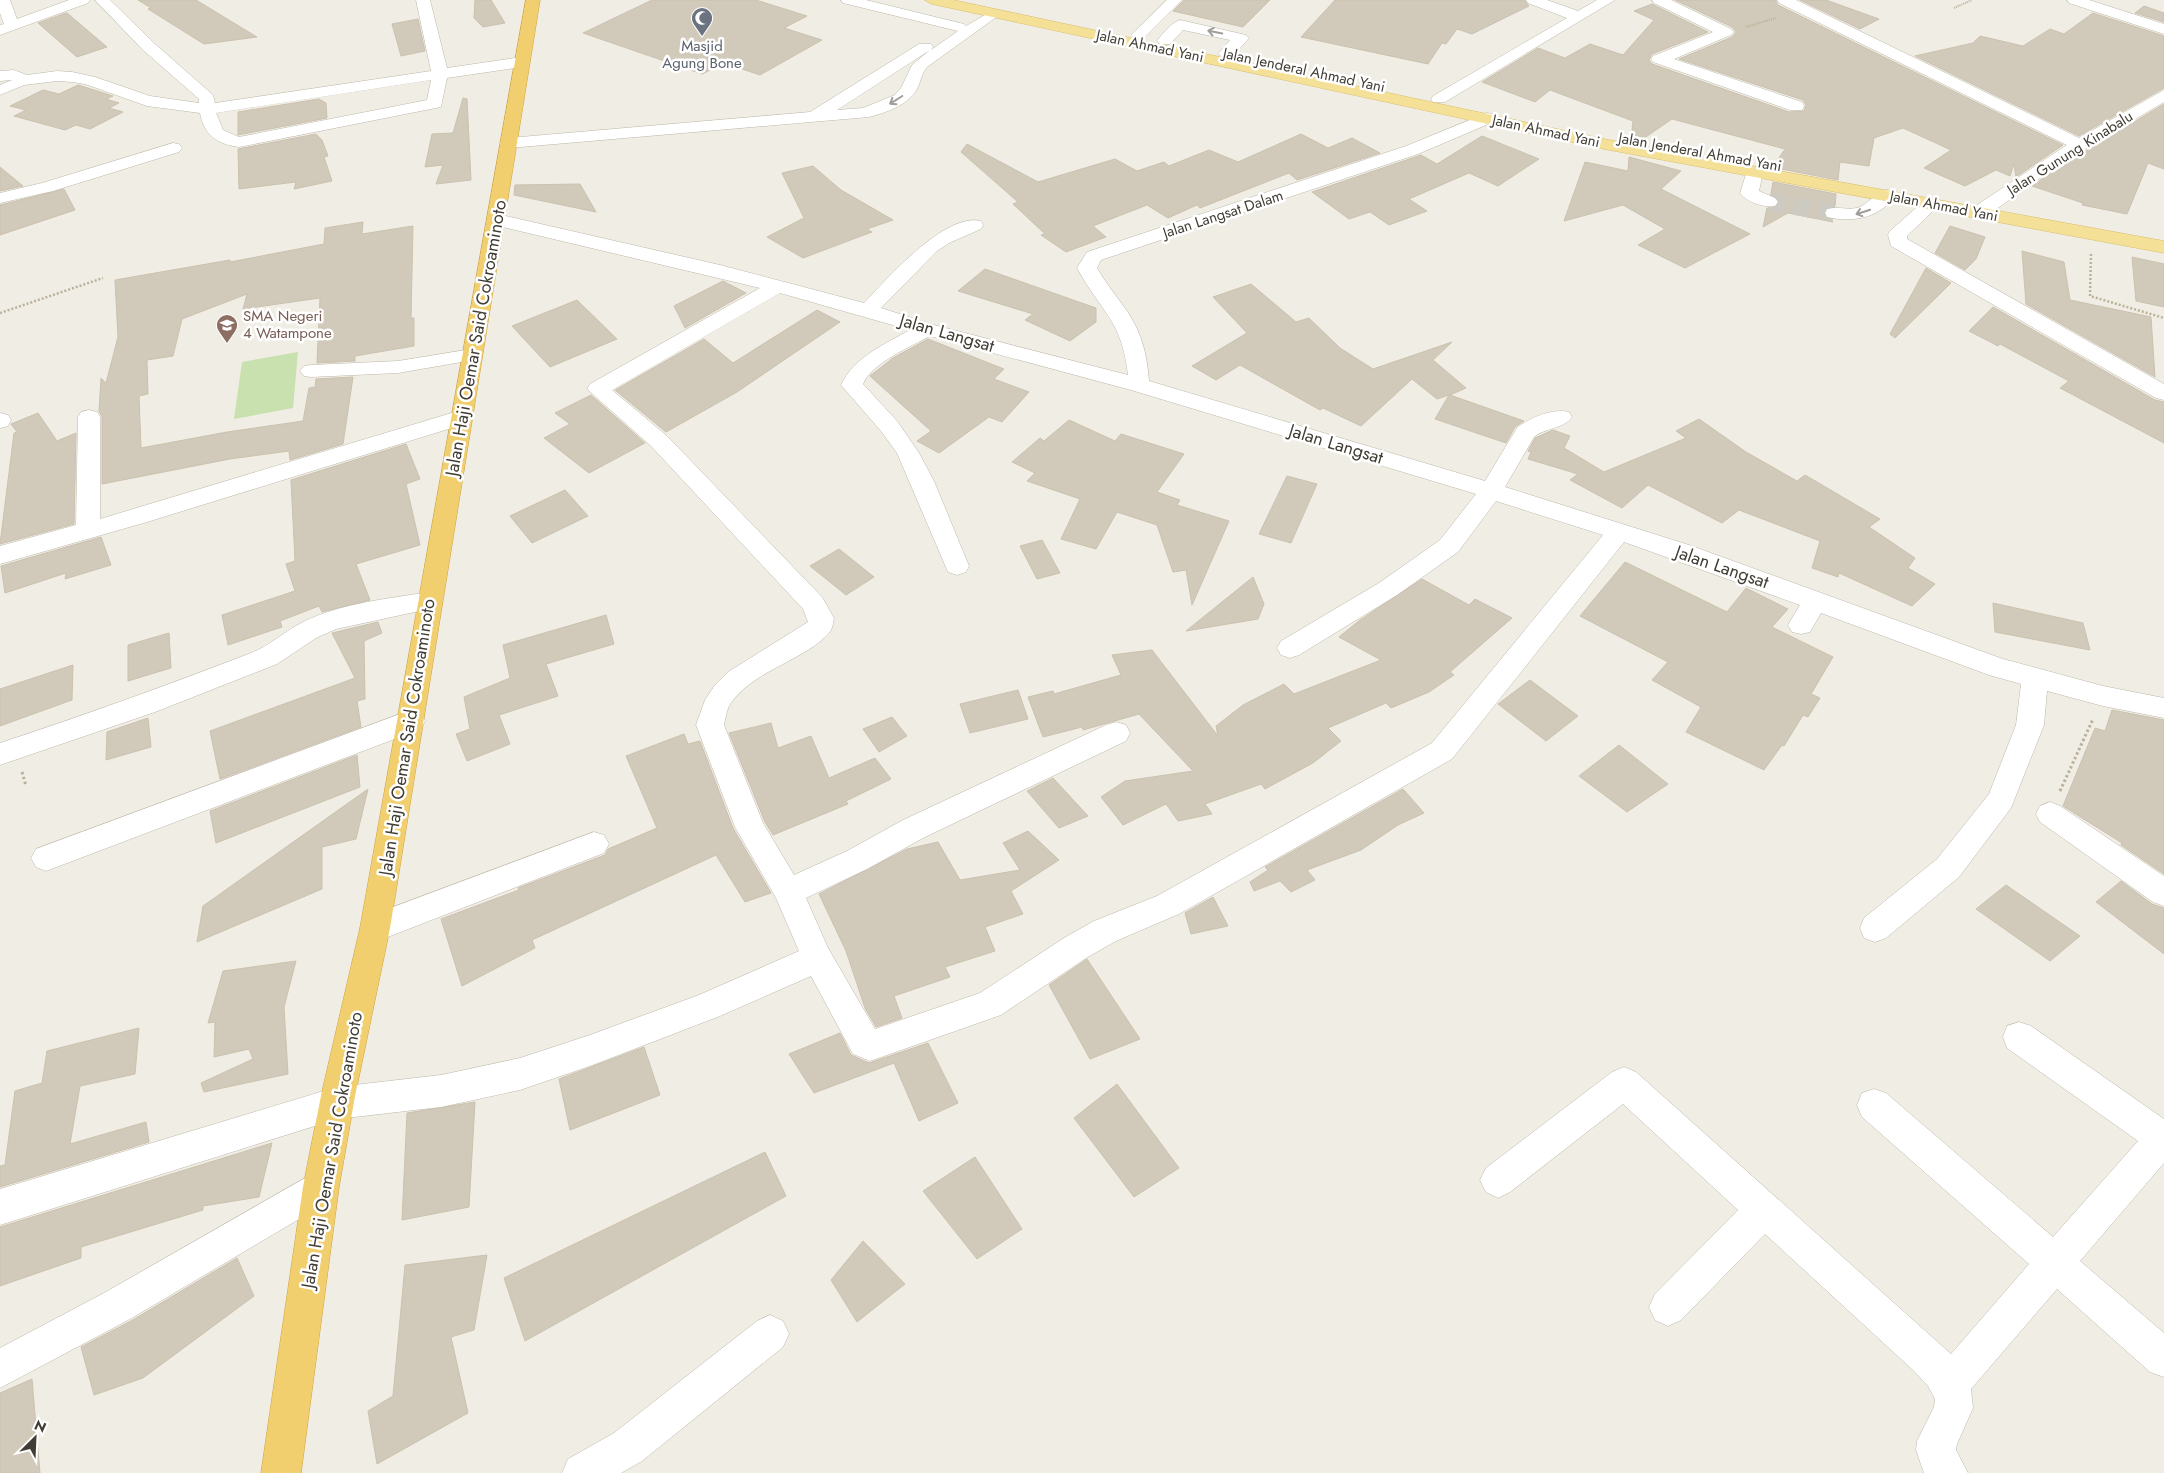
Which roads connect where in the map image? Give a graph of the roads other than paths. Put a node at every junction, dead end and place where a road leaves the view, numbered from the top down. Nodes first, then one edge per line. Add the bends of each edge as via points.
1 (3, 0) edge
2 (82, 0) edge
3 (102, 0) edge
4 (423, 0) edge
5 (533, 0) edge
6 (848, 0) edge
7 (932, 0) edge
8 (1175, 0) edge
9 (1533, 0) edge
10 (1608, 0) edge
11 (1659, 0) edge
12 (1784, 0) edge
13 (2086, 1) edge
14 (984, 8) edge
15 (1577, 16) junction
16 (959, 27) junction
17 (6, 28) edge
18 (2164, 29) edge
19 (1139, 35) junction
20 (522, 56) junction
21 (439, 68) junction
22 (1, 90) edge
23 (2164, 95) edge
24 (1439, 99) junction
25 (207, 103) junction
26 (1796, 106) dead end
27 (814, 117) junction
28 (1487, 118) junction
29 (509, 143) junction
30 (2080, 145) junction
31 (173, 148) dead end
32 (1754, 172) junction
33 (1887, 195) junction
34 (0, 198) edge
35 (1769, 202) tunnel mouth
36 (1931, 204) junction
37 (1984, 209) junction
38 (1834, 213) tunnel mouth
39 (497, 220) junction
40 (974, 226) dead end
41 (2164, 237) edge
42 (2164, 247) edge
43 (777, 286) junction
44 (868, 310) junction
45 (927, 329) junction
46 (472, 355) junction
47 (312, 371) dead end
48 (1139, 385) junction
49 (2164, 393) edge
50 (89, 417) dead end
51 (463, 417) junction
52 (1561, 417) dead end
53 (1491, 491) junction
54 (88, 530) junction
55 (1619, 532) junction
56 (0, 555) edge
57 (956, 566) dead end
58 (1815, 600) junction
59 (429, 601) junction
60 (1801, 625) dead end
61 (1290, 648) dead end
62 (2035, 679) junction
63 (2164, 708) edge
64 (412, 721) junction
65 (1116, 733) dead end
66 (0, 754) edge
67 (2050, 814) road end
68 (594, 844) dead end
69 (46, 858) dead end
70 (788, 892) junction
71 (2164, 893) edge
72 (375, 928) junction
73 (1875, 928) dead end
74 (817, 957) junction
75 (2019, 1037) dead end
76 (337, 1103) junction
77 (1874, 1105) dead end
78 (2164, 1139) edge
79 (1498, 1180) dead end
80 (322, 1187) junction
81 (0, 1207) edge
82 (1764, 1210) junction
83 (2055, 1263) junction
84 (1668, 1307) dead end
85 (770, 1334) dead end
86 (2164, 1358) edge
87 (0, 1368) edge
88 (1949, 1385) junction
89 (281, 1473) edge
90 (582, 1473) edge
91 (1948, 1473) edge

1 - 17 street
2 - 17 street
3 - 25 street
4 - 21 street
5 - 20 highway, Jalan Haji Oemar Said Cokroaminoto
6 - 16 street
7 - 14 main road, Jalan Ahmad Yani
8 - 19 street
9 - 15 street
10 - 15 street
11 - 26 street via 1726,32 1659,58
12 - 30 street
13 - 18 street
14 - 16 street
14 - 19 main road, Jalan Jenderal Ahmad Yani
14 -> 27 street via 914,71 908,91 895,101 863,113
14 - 28 main road, Jalan Ahmad Yani
15 - 24 street
16 - 27 street
19 - 24 main road, Jalan Jenderal Ahmad Yani
20 - 21 street
20 - 29 highway, Jalan Haji Oemar Said Cokroaminoto
21 - 25 street
21 - 25 street via 435,103 429,106 239,142 220,139 215,134
22 - 25 street via 21,81 58,76 80,78 147,101 183,107
23 - 30 street, Jalan Gunung Kinabalu
24 - 37 main road, Jalan Jenderal Ahmad Yani via 1608,136
27 - 29 street
28 - 32 main road, Jalan Ahmad Yani
28 - 48 street, Jalan Langsat Dalam via 1412,150 1094,256 1087,268 1122,317 1133,340
29 - 39 highway, Jalan Haji Oemar Said Cokroaminoto
30 - 37 street, Jalan Gunung Kinabalu
31 - 34 street
32 - 33 main road, Jalan Ahmad Yani
32 - 35 street via 1749,193
33 - 36 main road, Jalan Ahmad Yani
33 -> 38 street via 1869,212 1858,215
36 - 37 main road, Jalan Ahmad Yani
36 - 49 street via 1897,236 1898,242
37 - 41 main road, Jalan Jenderal Ahmad Yani
37 - 42 main road, Jalan Ahmad Yani
39 - 43 street, Jalan Langsat
39 - 46 highway, Jalan Haji Oemar Said Cokroaminoto
40 - 44 street via 930,247
43 - 44 street, Jalan Langsat
43 - 70 street via 598,389 659,440 813,603 821,618 820,626 810,635 730,686 719,697 711,715 713,735 750,827
44 - 45 street, Jalan Langsat
45 - 48 street, Jalan Langsat
45 - 57 street via 864,368 853,379 852,385 907,451
46 - 47 street via 398,367
46 - 51 highway, Jalan Haji Oemar Said Cokroaminoto
48 - 53 street, Jalan Langsat
50 - 54 street
51 - 54 street
51 - 59 highway, Jalan Haji Oemar Said Cokroaminoto
52 - 53 street via 1532,427 1525,434
53 - 55 street, Jalan Langsat
53 - 61 street via 1449,546 1434,558
54 - 56 street
55 - 58 street, Jalan Langsat
55 - 74 street via 1442,751 1168,904 1105,931 990,1006 870,1046 865,1043
58 - 60 street
58 - 62 street, Jalan Langsat via 1957,655
59 - 64 highway, Jalan Haji Oemar Said Cokroaminoto
59 - 66 street via 342,617 311,630 268,658 145,705
62 - 63 street, Jalan Langsat
62 - 73 street via 2030,725 2001,800 1948,868
64 - 69 street
64 - 72 highway, Jalan Haji Oemar Said Cokroaminoto
65 - 70 street
67 - 71 street
68 - 72 street
70 - 74 street
72 - 76 highway, Jalan Haji Oemar Said Cokroaminoto
74 - 76 street via 756,987 551,1065 455,1088
75 - 78 street
76 - 80 highway, Jalan Haji Oemar Said Cokroaminoto
76 - 81 street
77 - 83 street
78 - 83 street
79 - 82 street via 1624,1083
80 - 87 street via 117,1306
80 - 89 highway, Jalan Haji Oemar Said Cokroaminoto
82 - 84 street
82 - 88 street via 1940,1370
83 - 86 street
83 - 88 street
85 - 90 street via 628,1447
88 - 91 street via 1954,1409 1938,1436 1936,1447

